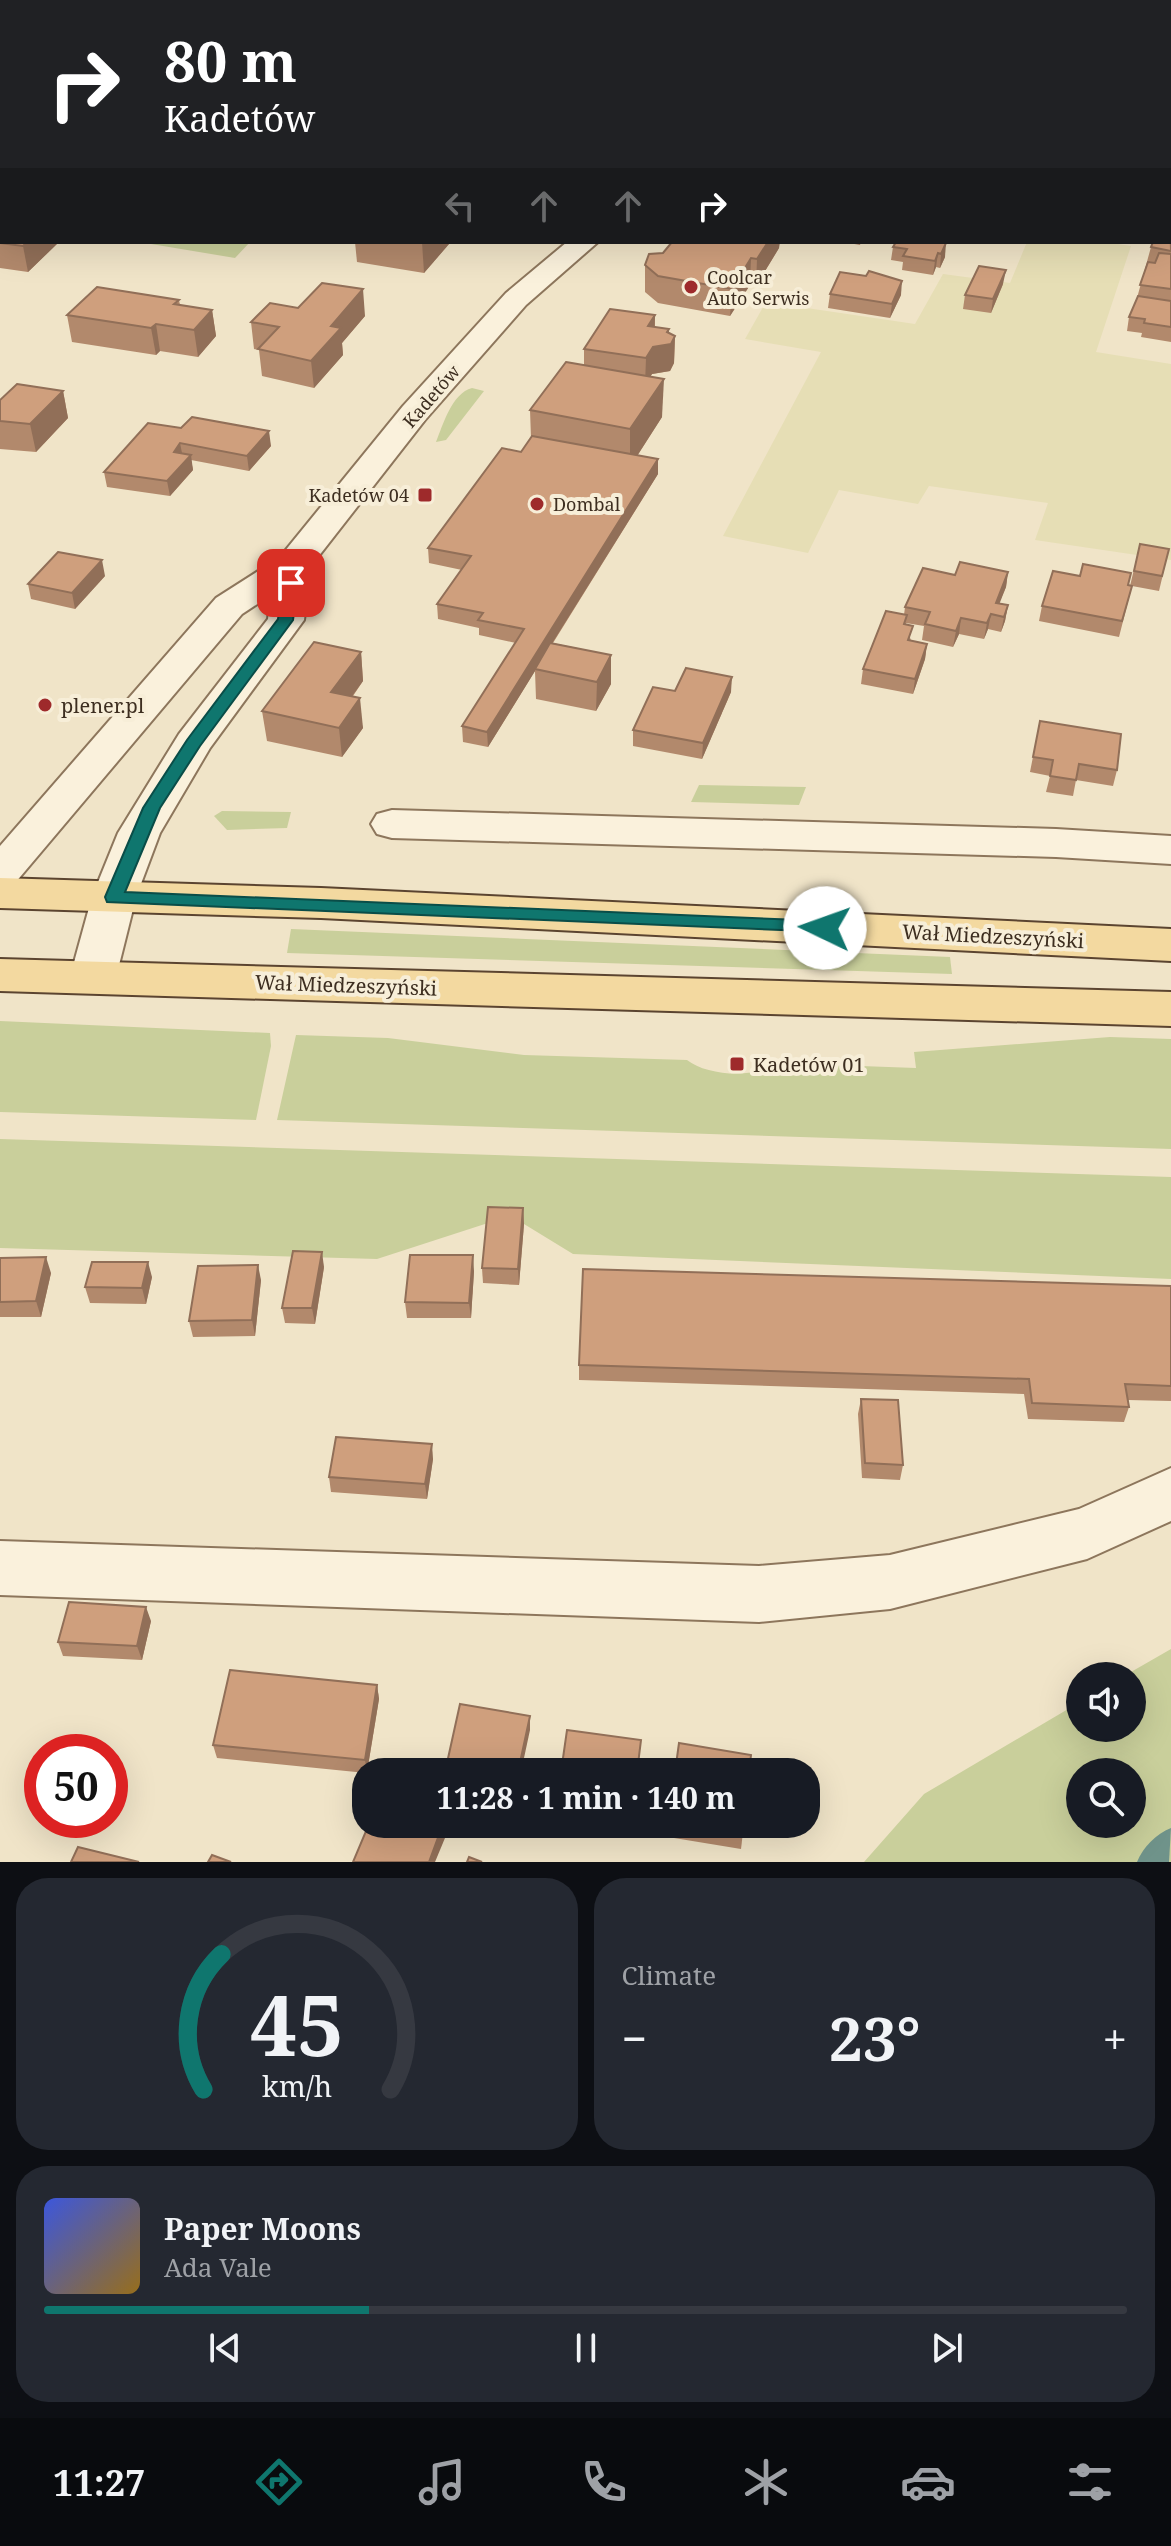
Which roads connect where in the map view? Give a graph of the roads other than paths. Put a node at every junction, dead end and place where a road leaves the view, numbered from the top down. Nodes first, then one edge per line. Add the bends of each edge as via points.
1 (582, 244) edge
2 (293, 565) junction
3 (392, 824) dead end
4 (1171, 850) edge
5 (0, 873) edge
6 (0, 893) edge
7 (114, 897) junction
8 (1171, 945) edge
9 (0, 975) edge
10 (93, 977) junction
11 (1171, 1009) edge
12 (1171, 1493) edge
13 (0, 1568) edge

1 - 2 street, Kadetów via 507,310 414,413
2 - 5 street, Kadetów via 229,606
2 - 7 street via 286,620 193,743 152,808
3 - 4 street
6 - 7 main road, Wał Miedzeszyński
7 - 8 main road, Wał Miedzeszyński
7 - 10 street
9 - 10 main road, Wał Miedzeszyński
10 - 11 main road, Wał Miedzeszyński
12 - 13 street via 1087,1533 890,1582 759,1594

